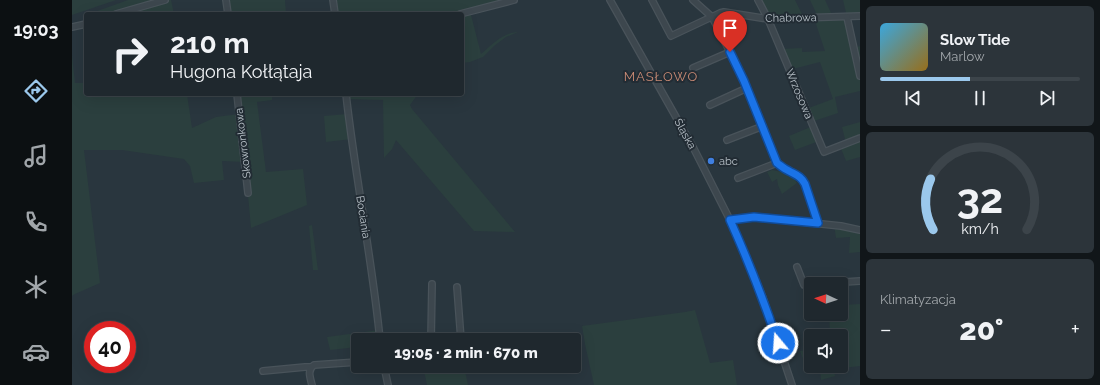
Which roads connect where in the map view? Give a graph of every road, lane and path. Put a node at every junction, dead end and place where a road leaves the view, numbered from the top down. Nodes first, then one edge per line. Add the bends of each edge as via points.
1 (165, 0) edge
2 (226, 0) edge
3 (333, 0) edge
4 (514, 0) edge
5 (610, 0) edge
6 (652, 0) edge
7 (693, 0) edge
8 (758, 0) edge
9 (123, 12) edge
10 (228, 12) edge
11 (335, 12) edge
12 (464, 13) edge
13 (860, 16) edge
14 (712, 17) junction
15 (847, 17) junction
16 (768, 19) junction
17 (730, 52) junction
18 (693, 68) dead end
19 (860, 76) edge
20 (747, 88) junction
21 (237, 96) edge
22 (346, 96) edge
23 (710, 105) dead end
24 (762, 126) junction
25 (860, 138) edge
26 (727, 140) dead end
27 (777, 163) junction
28 (738, 178) dead end
29 (248, 193) dead end
30 (730, 220) junction
31 (818, 223) junction
32 (860, 230) edge
33 (797, 267) dead end
34 (860, 281) edge
35 (848, 282) edge
36 (432, 284) dead end
37 (804, 285) edge
38 (457, 288) dead end
39 (379, 333) edge
40 (431, 333) edge
41 (460, 333) edge
42 (351, 363) edge
43 (311, 368) junction
44 (263, 371) dead end
45 (385, 373) edge
46 (312, 385) edge
47 (388, 385) edge
48 (792, 385) edge

1 - 9 street
2 - 10 street
3 - 11 street
4 - 12 street
5 - 30 street, Śląska via 685,132
6 - 14 street, Chabrowa via 671,36
7 - 14 street
8 - 16 street, Wrzosowa
13 - 15 street, Chabrowa
14 - 16 street, Chabrowa via 724,12
14 - 17 street
15 - 16 street, Chabrowa
15 - 19 street
16 - 25 street, Wrzosowa via 824,152
17 - 18 street
17 - 20 street
20 - 23 street
20 - 24 street
21 - 29 street, Skowronkowa
22 - 39 street, Bociania
24 - 26 street
24 - 27 street
27 - 28 street
27 - 31 street via 802,178
30 - 31 street via 754,217
30 - 48 street, Śląska via 763,298
31 - 32 street
33 - 37 street
34 - 35 street
36 - 40 street
38 - 41 street
42 - 43 street
43 - 44 street
43 - 46 street via 309,372
45 - 47 street

